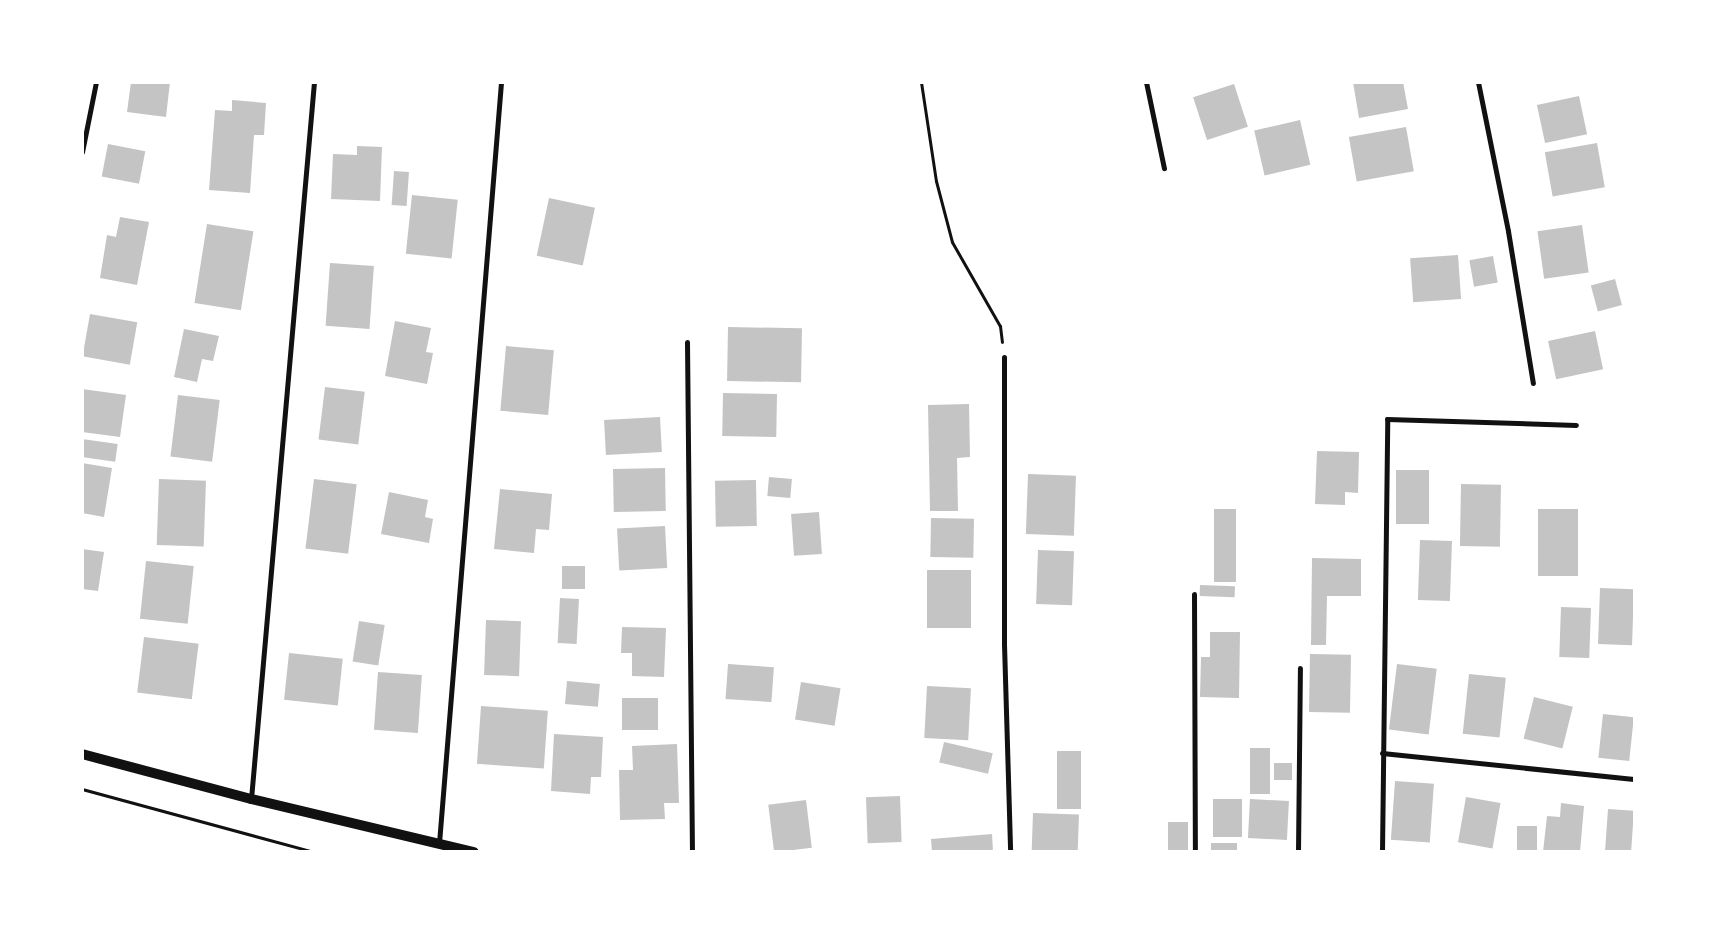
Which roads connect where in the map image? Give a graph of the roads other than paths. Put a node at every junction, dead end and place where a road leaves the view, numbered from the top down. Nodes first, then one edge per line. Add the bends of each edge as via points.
1 (96, 82) edge
2 (314, 82) edge
3 (501, 82) edge
4 (1146, 82) edge
5 (1478, 82) edge
6 (82, 114) edge
7 (89, 116) junction
8 (82, 152) edge
9 (1164, 168) dead end
10 (687, 342) dead end
11 (1004, 358) road end
12 (1533, 383) dead end
13 (1576, 425) dead end
14 (1194, 594) dead end
15 (1300, 668) dead end
16 (1382, 753) junction
17 (82, 754) edge
18 (1634, 779) edge
19 (251, 799) junction
20 (439, 843) junction
21 (474, 852) edge
22 (692, 852) edge
23 (1010, 852) edge
24 (1195, 852) edge
25 (1298, 852) edge
26 (1382, 852) edge

1 - 7 street
2 - 19 street
3 - 20 street
4 - 9 street
5 - 12 street via 1508,231
6 - 7 street
7 - 8 street
10 - 22 street
11 - 23 street via 1004,644
13 - 16 street via 1387,419
14 - 24 street
15 - 25 street
16 - 18 street
16 - 26 street
17 - 19 main road
19 - 20 main road
20 - 21 main road

